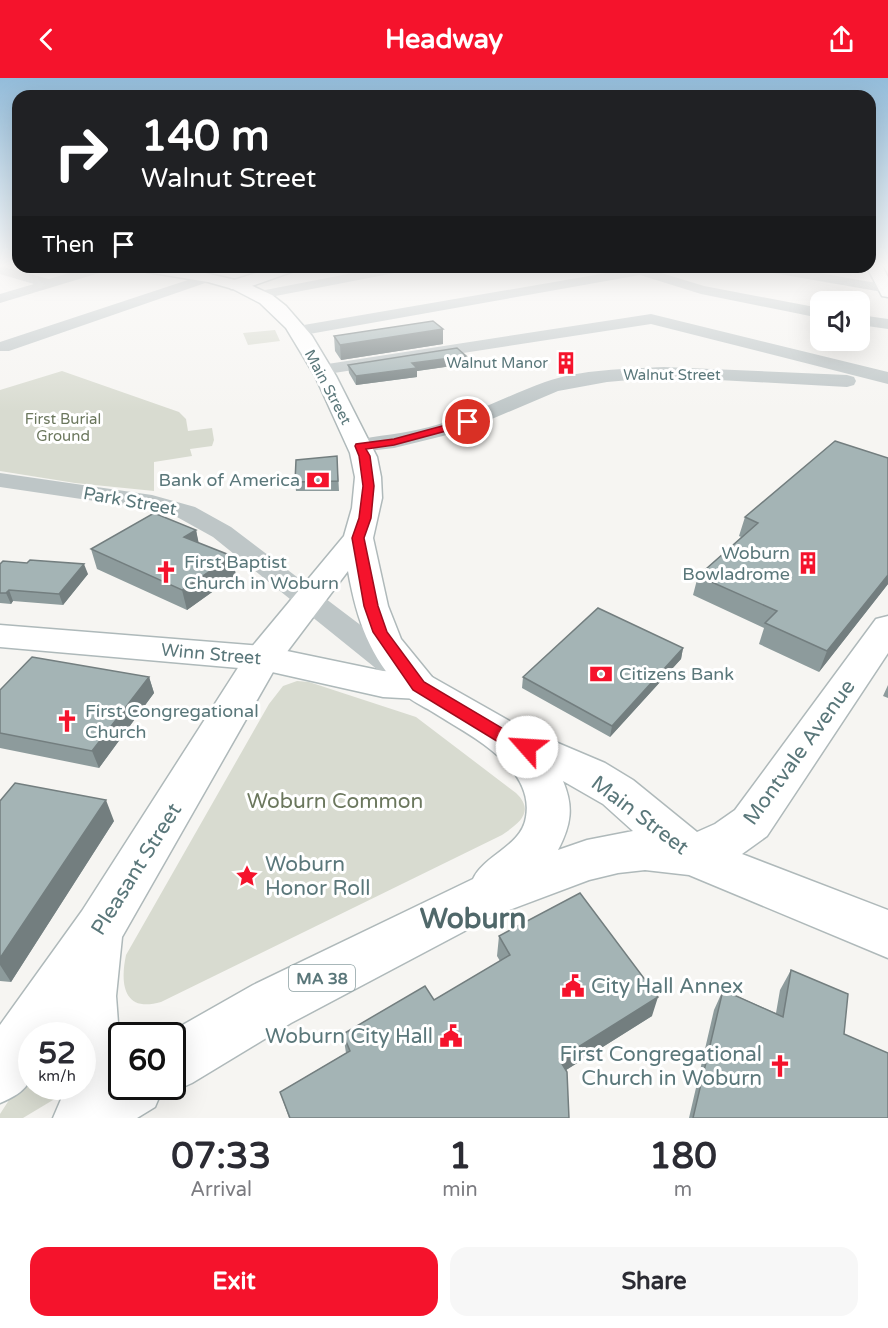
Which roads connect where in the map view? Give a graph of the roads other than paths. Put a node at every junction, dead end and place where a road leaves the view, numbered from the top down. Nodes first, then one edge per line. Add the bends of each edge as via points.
1 (99, 315) edge
2 (284, 315) edge
3 (392, 315) edge
4 (870, 321) edge
5 (888, 324) edge
6 (298, 331) junction
7 (3, 347) dead end
8 (321, 370) junction
9 (888, 378) edge
10 (888, 383) edge
11 (360, 446) junction
12 (0, 480) edge
13 (358, 538) junction
14 (309, 602) junction
15 (888, 627) edge
16 (0, 636) edge
17 (263, 658) junction
18 (419, 686) junction
19 (506, 738) junction
20 (692, 855) junction
21 (476, 900) junction
22 (100, 928) junction
23 (888, 934) edge
24 (8, 1046) edge
25 (186, 1055) edge
26 (109, 1106) edge

1 - 7 street
2 - 6 main road, Main Street / MA 38
3 - 6 street
4 - 5 street
6 - 8 main road, Main Street / MA 38
8 - 9 street via 651,318
8 - 11 main road, Main Street / MA 38
10 - 11 street, Walnut Street via 645,372 567,383 436,432
11 - 13 main road, Main Street / MA 38 via 369,486
12 - 14 street, Park Street via 152,502 186,512 222,532
13 - 14 main road, Main Street / MA 38
13 - 18 main road, Main Street / MA 38 via 380,632
14 - 17 main road, Main Street / MA 38
14 - 18 street, Park Street
15 - 20 main road, Montvale Avenue via 751,823 731,838
16 - 17 main road, Winn Street
17 - 18 main road, Winn Street via 383,684
17 - 22 main road, Pleasant Street / MA 38
18 - 19 main road, Main Street / MA 38
19 - 20 main road, Main Street / MA 38 via 590,775 618,792
19 - 21 main road via 543,784 550,814 542,838 532,852
20 - 21 main road, MA 38 via 645,850 608,855
20 - 23 main road, Main Street / MA 38
21 - 25 main road, MA 38 via 272,1004
22 - 24 main road, Pleasant Street
22 - 26 main road, MA 38 via 89,996 95,1050

